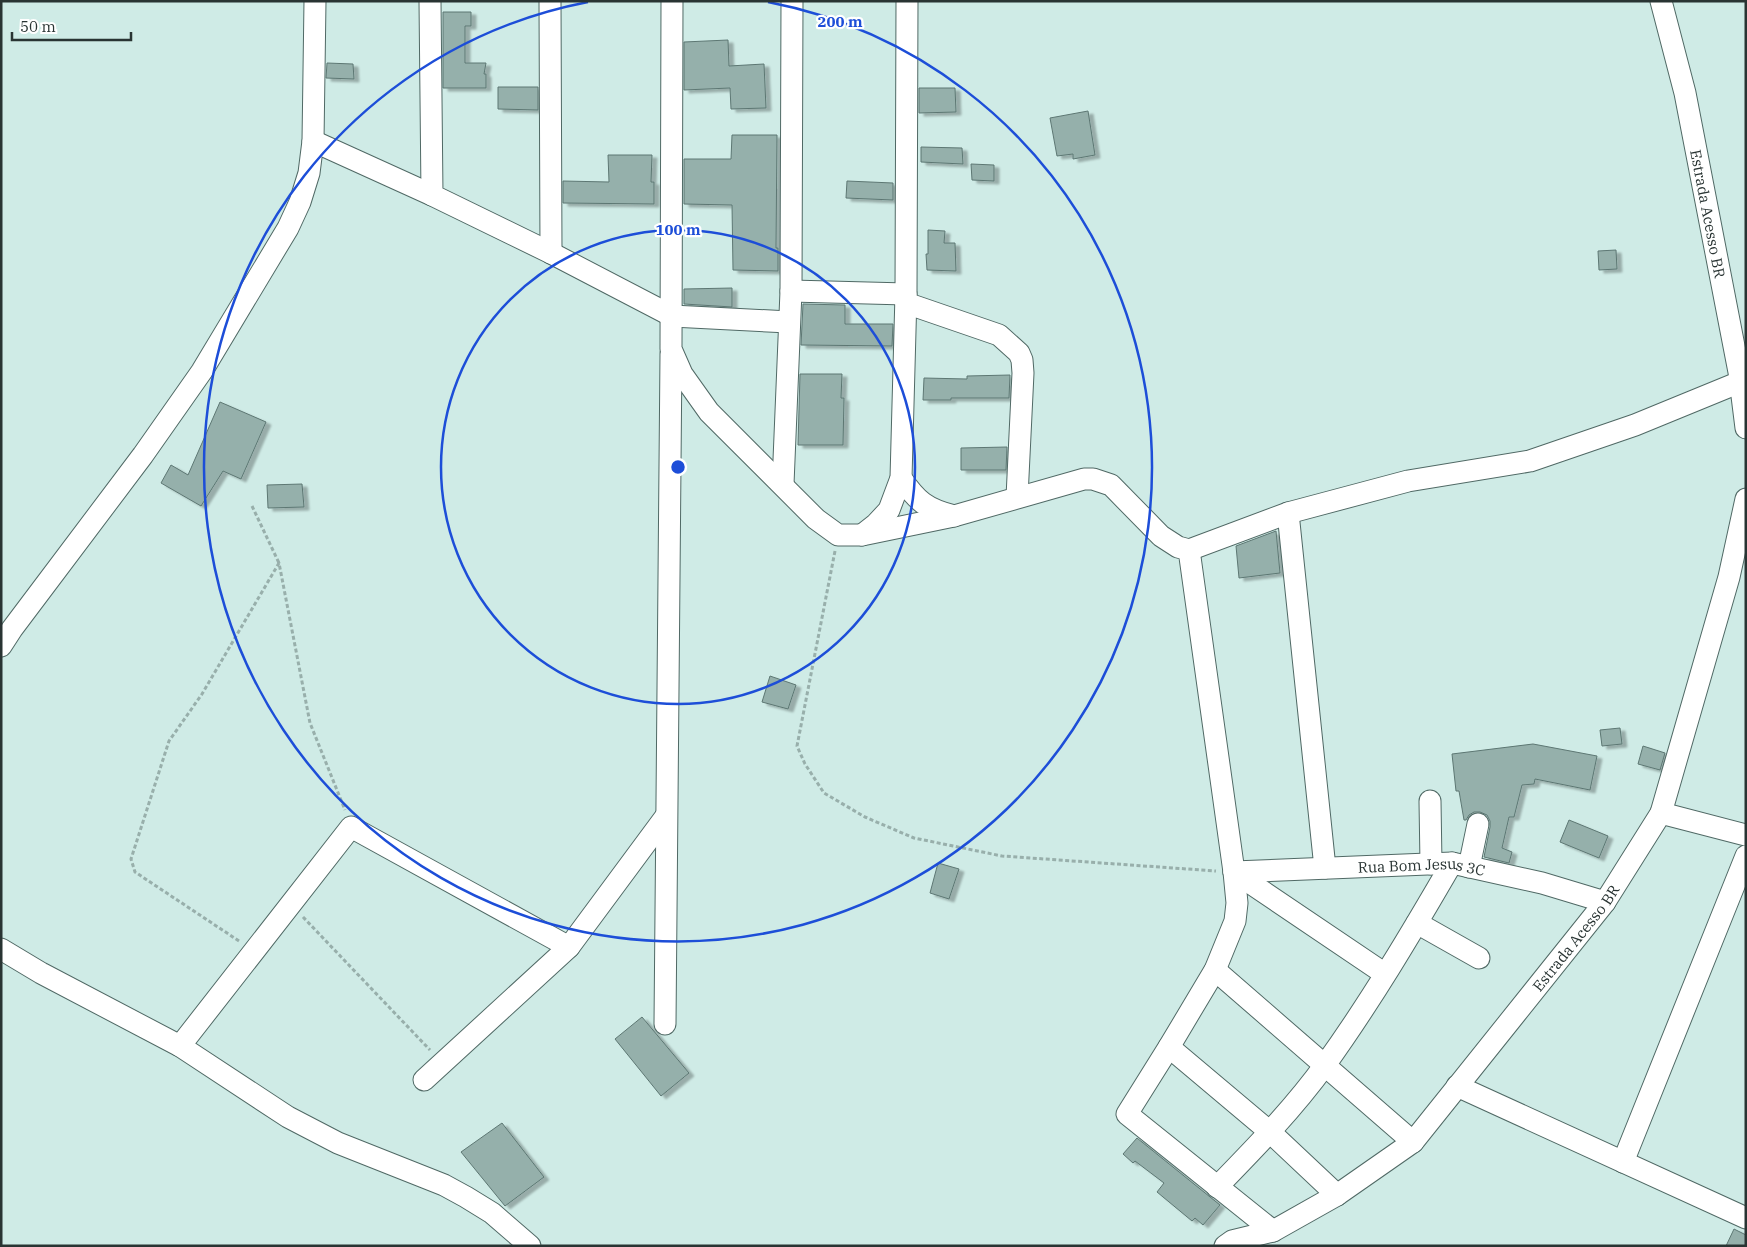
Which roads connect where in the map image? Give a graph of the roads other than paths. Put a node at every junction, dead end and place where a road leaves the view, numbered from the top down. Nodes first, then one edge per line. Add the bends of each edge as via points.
1 (315, 1) edge
2 (430, 1) edge
3 (550, 1) edge
4 (672, 1) edge
5 (792, 1) edge
6 (907, 1) edge
7 (1662, 1) edge
8 (313, 141) junction
9 (432, 194) junction
10 (551, 253) junction
11 (790, 291) junction
12 (906, 299) junction
13 (672, 316) junction
14 (789, 322) junction
15 (671, 349) junction
16 (1740, 382) junction
17 (1746, 428) edge
18 (901, 478) junction
19 (783, 484) junction
20 (1017, 497) junction
21 (1746, 499) edge
22 (1288, 513) junction
23 (954, 516) junction
24 (862, 536) junction
25 (1190, 550) junction
26 (1, 646) edge
27 (1430, 801) dead end
28 (1661, 813) junction
29 (666, 816) junction
30 (1478, 824) dead end
31 (1746, 835) edge
32 (1746, 856) edge
33 (1431, 864) junction
34 (1460, 865) junction
35 (1325, 868) junction
36 (1234, 872) junction
37 (1605, 902) junction
38 (1417, 923) junction
39 (569, 947) junction
40 (1, 949) edge
41 (1479, 958) dead end
42 (1215, 970) junction
43 (1385, 974) junction
44 (665, 1024) dead end
45 (180, 1046) junction
46 (1170, 1047) junction
47 (1324, 1065) junction
48 (424, 1080) dead end
49 (1457, 1086) junction
50 (1270, 1132) junction
51 (1413, 1142) junction
52 (1623, 1162) junction
53 (1217, 1187) junction
54 (1337, 1195) junction
55 (1746, 1218) edge
56 (1273, 1231) junction
57 (530, 1246) edge
58 (1225, 1246) edge

1 - 8 street
2 - 9 street
3 - 10 street
4 - 13 street
5 - 11 street
6 - 12 street
7 - 16 street, Estrada Acesso BR via 1685,93
8 - 9 street
8 - 26 street via 300,202 288,228 202,371
9 - 10 street
10 - 13 street
11 - 12 street
11 - 14 street
12 - 18 street
12 - 20 street via 999,335 1019,353 1023,373
13 - 14 street
13 - 15 street
14 - 19 street
15 - 19 street via 682,374 709,412
15 - 29 street
16 - 17 street, Estrada Acesso BR
16 - 22 street via 1635,425 1530,461 1408,481
18 - 23 street via 924,504 936,512
18 - 24 street via 889,510
19 - 24 street via 816,519 838,535
20 - 23 street
20 - 25 street via 1084,479 1102,481 1111,485 1161,536
21 - 28 street, Estrada Acesso BR via 1728,577
22 - 25 street
22 - 35 street
23 - 24 street
25 - 36 street
27 - 33 street
28 - 31 street
28 - 37 street, Estrada Acesso BR
29 - 39 street
29 - 44 street
30 - 34 street
32 - 52 street
33 - 34 street, Rua Bom Jesus 3C
33 - 35 street, Rua Bom Jesus 3C
34 - 37 street, Rua Bom Jesus 3C via 1542,882
34 - 38 street
35 - 36 street, Rua Bom Jesus 3C
36 - 42 street via 1235,921
36 - 43 street
37 - 49 street, Estrada Acesso BR
38 - 41 street
38 - 43 street
39 - 45 street via 351,827
39 - 48 street
40 - 45 street
42 - 46 street
42 - 47 street
43 - 47 street
45 - 57 street via 288,1118 338,1143 444,1185 466,1197 492,1213
46 - 50 street
46 - 53 street via 1127,1114
47 - 50 street
47 - 51 street
49 - 51 street, Estrada Acesso BR
49 - 52 street
50 - 53 street
50 - 54 street
51 - 54 street, Estrada Acesso BR
52 - 55 street
53 - 56 street
54 - 56 street, Estrada Acesso BR
56 - 58 street, Estrada Acesso BR

